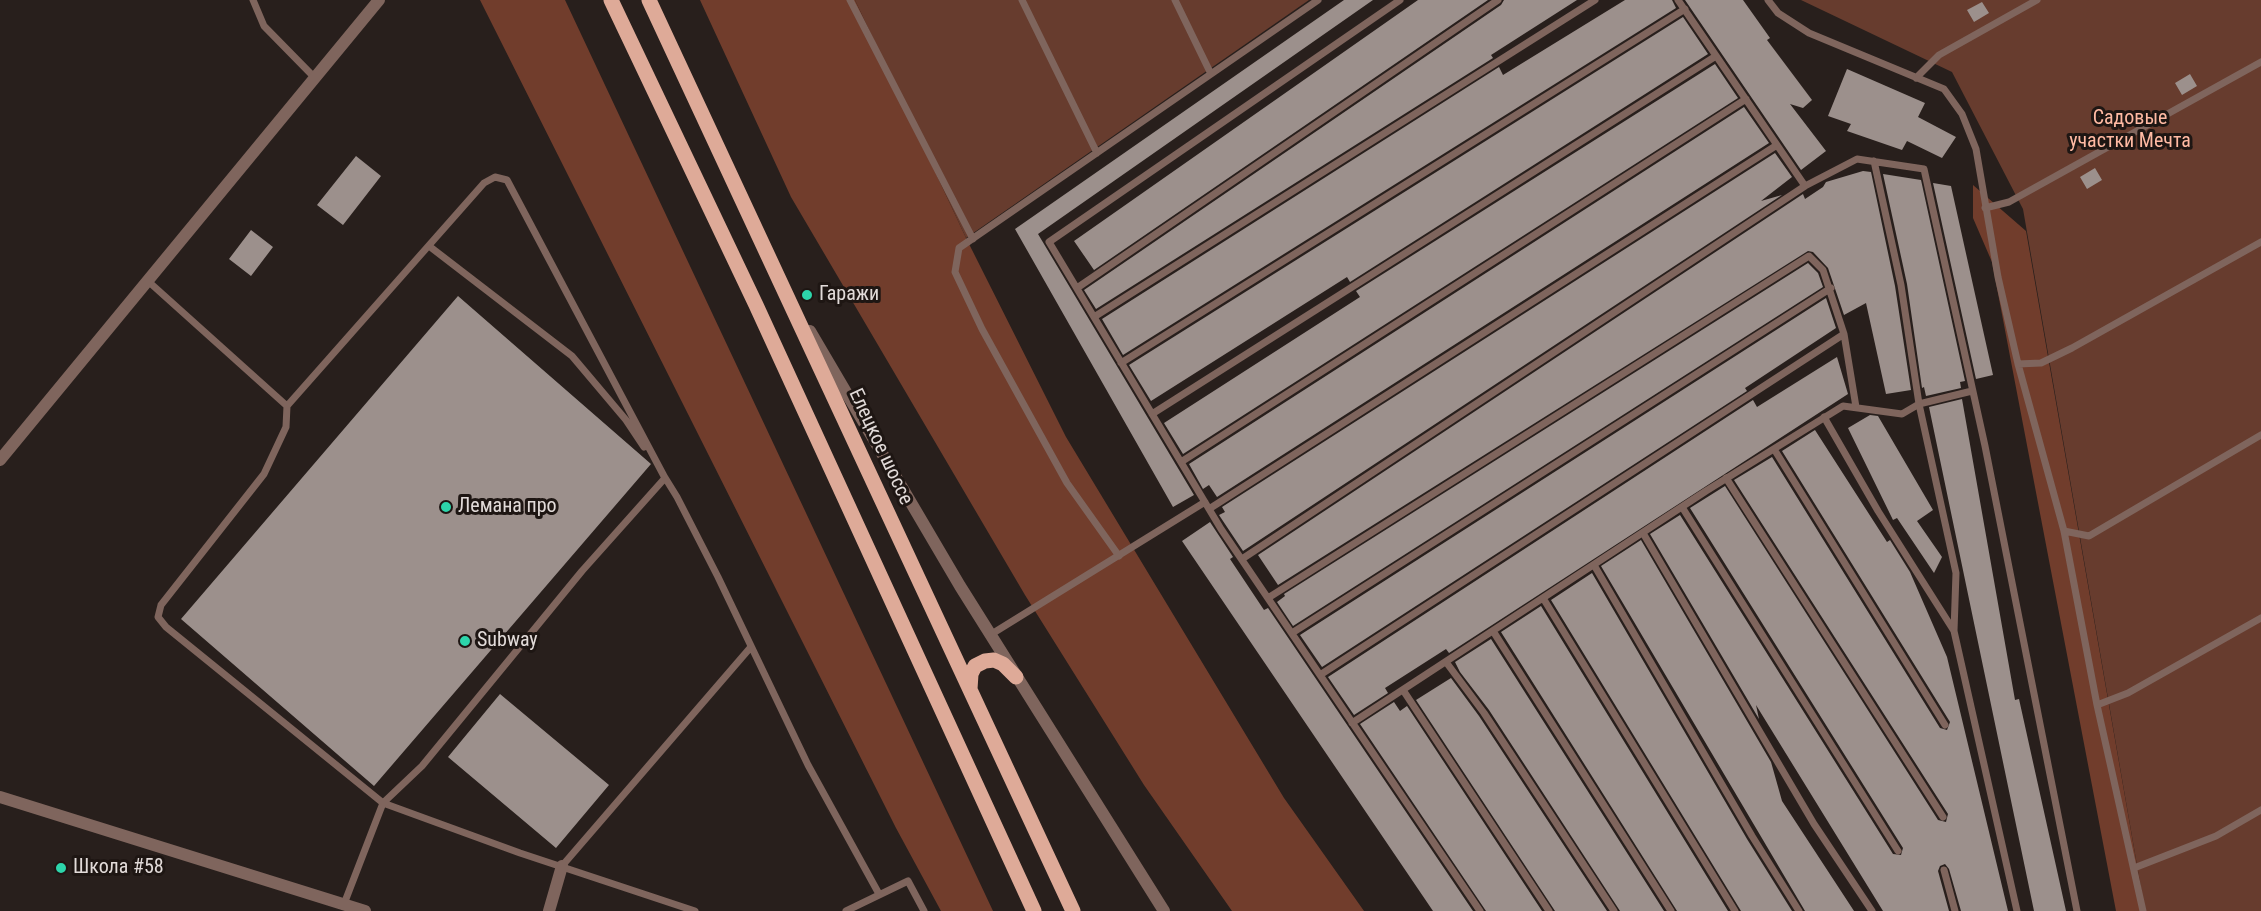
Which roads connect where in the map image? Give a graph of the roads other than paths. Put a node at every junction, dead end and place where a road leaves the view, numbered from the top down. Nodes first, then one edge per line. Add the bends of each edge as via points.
1 (263, 0) edge
2 (379, 0) edge
3 (611, 0) edge
4 (649, 0) edge
5 (850, 0) edge
6 (1022, 0) edge
7 (1174, 0) edge
8 (1318, 0) edge
9 (1400, 0) edge
10 (1498, 0) edge
11 (1595, 0) edge
12 (1678, 0) edge
13 (1768, 0) edge
14 (2037, 0) edge
15 (254, 3) edge
16 (1684, 9) junction
17 (1716, 56) junction
18 (2261, 62) edge
19 (1211, 74) junction
20 (314, 77) junction
21 (1916, 78) junction
22 (1746, 99) junction
23 (1777, 144) junction
24 (1097, 153) junction
25 (1874, 161) junction
26 (1805, 186) junction
27 (1985, 208) junction
28 (973, 239) junction
29 (2261, 242) edge
30 (429, 246) junction
31 (149, 282) junction
32 (1077, 288) junction
33 (1830, 288) junction
34 (785, 289) junction
35 (1094, 317) junction
36 (1844, 334) junction
37 (1121, 363) junction
38 (2018, 364) junction
39 (1972, 391) junction
40 (1919, 404) junction
41 (286, 406) junction
42 (1856, 407) junction
43 (1152, 414) junction
44 (1824, 417) junction
45 (2261, 435) edge
46 (1774, 448) junction
47 (0, 460) edge
48 (1181, 462) junction
49 (664, 478) junction
50 (1726, 478) junction
51 (1205, 502) junction
52 (1682, 507) junction
53 (1209, 509) junction
54 (2064, 531) junction
55 (1643, 532) junction
56 (1119, 555) junction
57 (1242, 560) junction
58 (1594, 565) junction
59 (1268, 598) junction
60 (1543, 598) junction
61 (2261, 618) edge
62 (1493, 631) junction
63 (1954, 631) junction
64 (1292, 633) junction
65 (990, 635) junction
66 (750, 648) junction
67 (1446, 662) junction
68 (1320, 675) junction
69 (1016, 677) junction
70 (1403, 690) junction
71 (971, 695) junction
72 (2097, 705) junction
73 (1352, 723) junction
74 (1946, 725) dead end
75 (0, 797) edge
76 (383, 803) junction
77 (2261, 810) edge
78 (1943, 817) dead end
79 (1898, 851) dead end
80 (562, 866) junction
81 (2134, 868) junction
82 (1944, 870) dead end
83 (879, 894) junction
84 (344, 904) junction
85 (365, 911) edge
86 (549, 911) edge
87 (695, 911) edge
88 (846, 911) edge
89 (924, 911) edge
90 (1034, 911) edge
91 (1073, 911) edge
92 (1164, 911) edge
93 (1480, 911) edge
94 (1549, 911) edge
95 (1614, 911) edge
96 (1671, 911) edge
97 (1735, 911) edge
98 (1799, 911) edge
99 (1872, 911) edge
100 (1954, 911) edge
101 (2018, 911) edge
102 (2077, 911) edge
103 (2143, 911) edge

1 - 15 lane
2 - 20 street
3 - 90 main road via 756,305
4 - 34 main road, Елецкое шоссе
5 - 28 lane
6 - 24 lane
7 - 19 lane
8 - 19 lane
9 - 32 lane via 1049,242
10 - 32 lane
11 - 35 lane
12 - 16 lane
13 - 21 lane via 1778,13 1809,33
14 - 21 lane via 1939,55
15 - 20 lane via 264,26
16 - 17 lane
16 - 37 lane
17 - 22 lane
17 - 43 lane
18 - 27 lane via 2009,202
19 - 24 lane
20 - 31 street
21 - 27 lane via 1944,89 1962,114 1976,149
22 - 23 lane
22 - 48 lane
23 - 26 lane
23 - 53 lane
24 - 28 lane
25 - 26 lane via 1857,159
25 - 39 lane via 1924,170
25 - 40 lane
26 - 57 lane
27 - 38 lane
28 - 56 lane via 959,248 955,272 1066,483
29 - 38 lane via 2072,348 2041,363
30 - 41 lane
30 - 49 lane via 572,356 626,420
30 - 49 lane via 484,183 495,177 507,180
31 - 41 lane
31 - 47 street
32 - 35 lane
33 - 36 lane
33 - 59 lane via 1823,270 1809,256
33 - 64 lane
34 - 65 street
34 - 71 main road, Елецкое шоссе
35 - 37 lane
36 - 42 lane
36 - 68 lane
37 - 43 lane
38 - 54 lane
39 - 40 lane
39 - 102 lane
40 - 42 lane via 1902,414
40 - 63 lane via 1956,573
41 - 76 lane via 286,427 264,474 161,605 158,617
42 - 44 lane via 1843,406
43 - 48 lane
44 - 46 lane
44 - 63 lane
45 - 54 lane via 2089,536
46 - 50 lane
46 - 74 lane
48 - 51 lane
49 - 66 lane via 718,577
49 - 76 lane via 575,579 422,766
50 - 52 lane
50 - 78 lane
51 - 53 lane
51 - 56 lane
52 - 55 lane
52 - 79 lane
53 - 57 lane
54 - 72 lane
55 - 58 lane
55 - 99 lane via 1814,824
56 - 65 lane
57 - 59 lane
58 - 60 lane
58 - 98 lane
59 - 64 lane
60 - 62 lane
60 - 97 lane
61 - 72 lane via 2128,693
62 - 67 lane
62 - 96 lane
63 - 101 lane
64 - 68 lane
65 - 69 street
66 - 80 lane
66 - 83 lane
67 - 70 lane
67 - 95 lane
68 - 73 lane
69 - 71 main road via 1003,664 985,661 970,674
69 - 92 street
70 - 73 lane
70 - 94 lane
71 - 91 main road, Елецкое шоссе
72 - 81 lane
73 - 93 lane
75 - 84 street
76 - 80 lane
76 - 84 lane
77 - 81 lane via 2216,836
80 - 86 street
80 - 87 lane
81 - 103 lane
82 - 100 lane
83 - 88 lane
83 - 89 lane via 908,881
84 - 85 street

